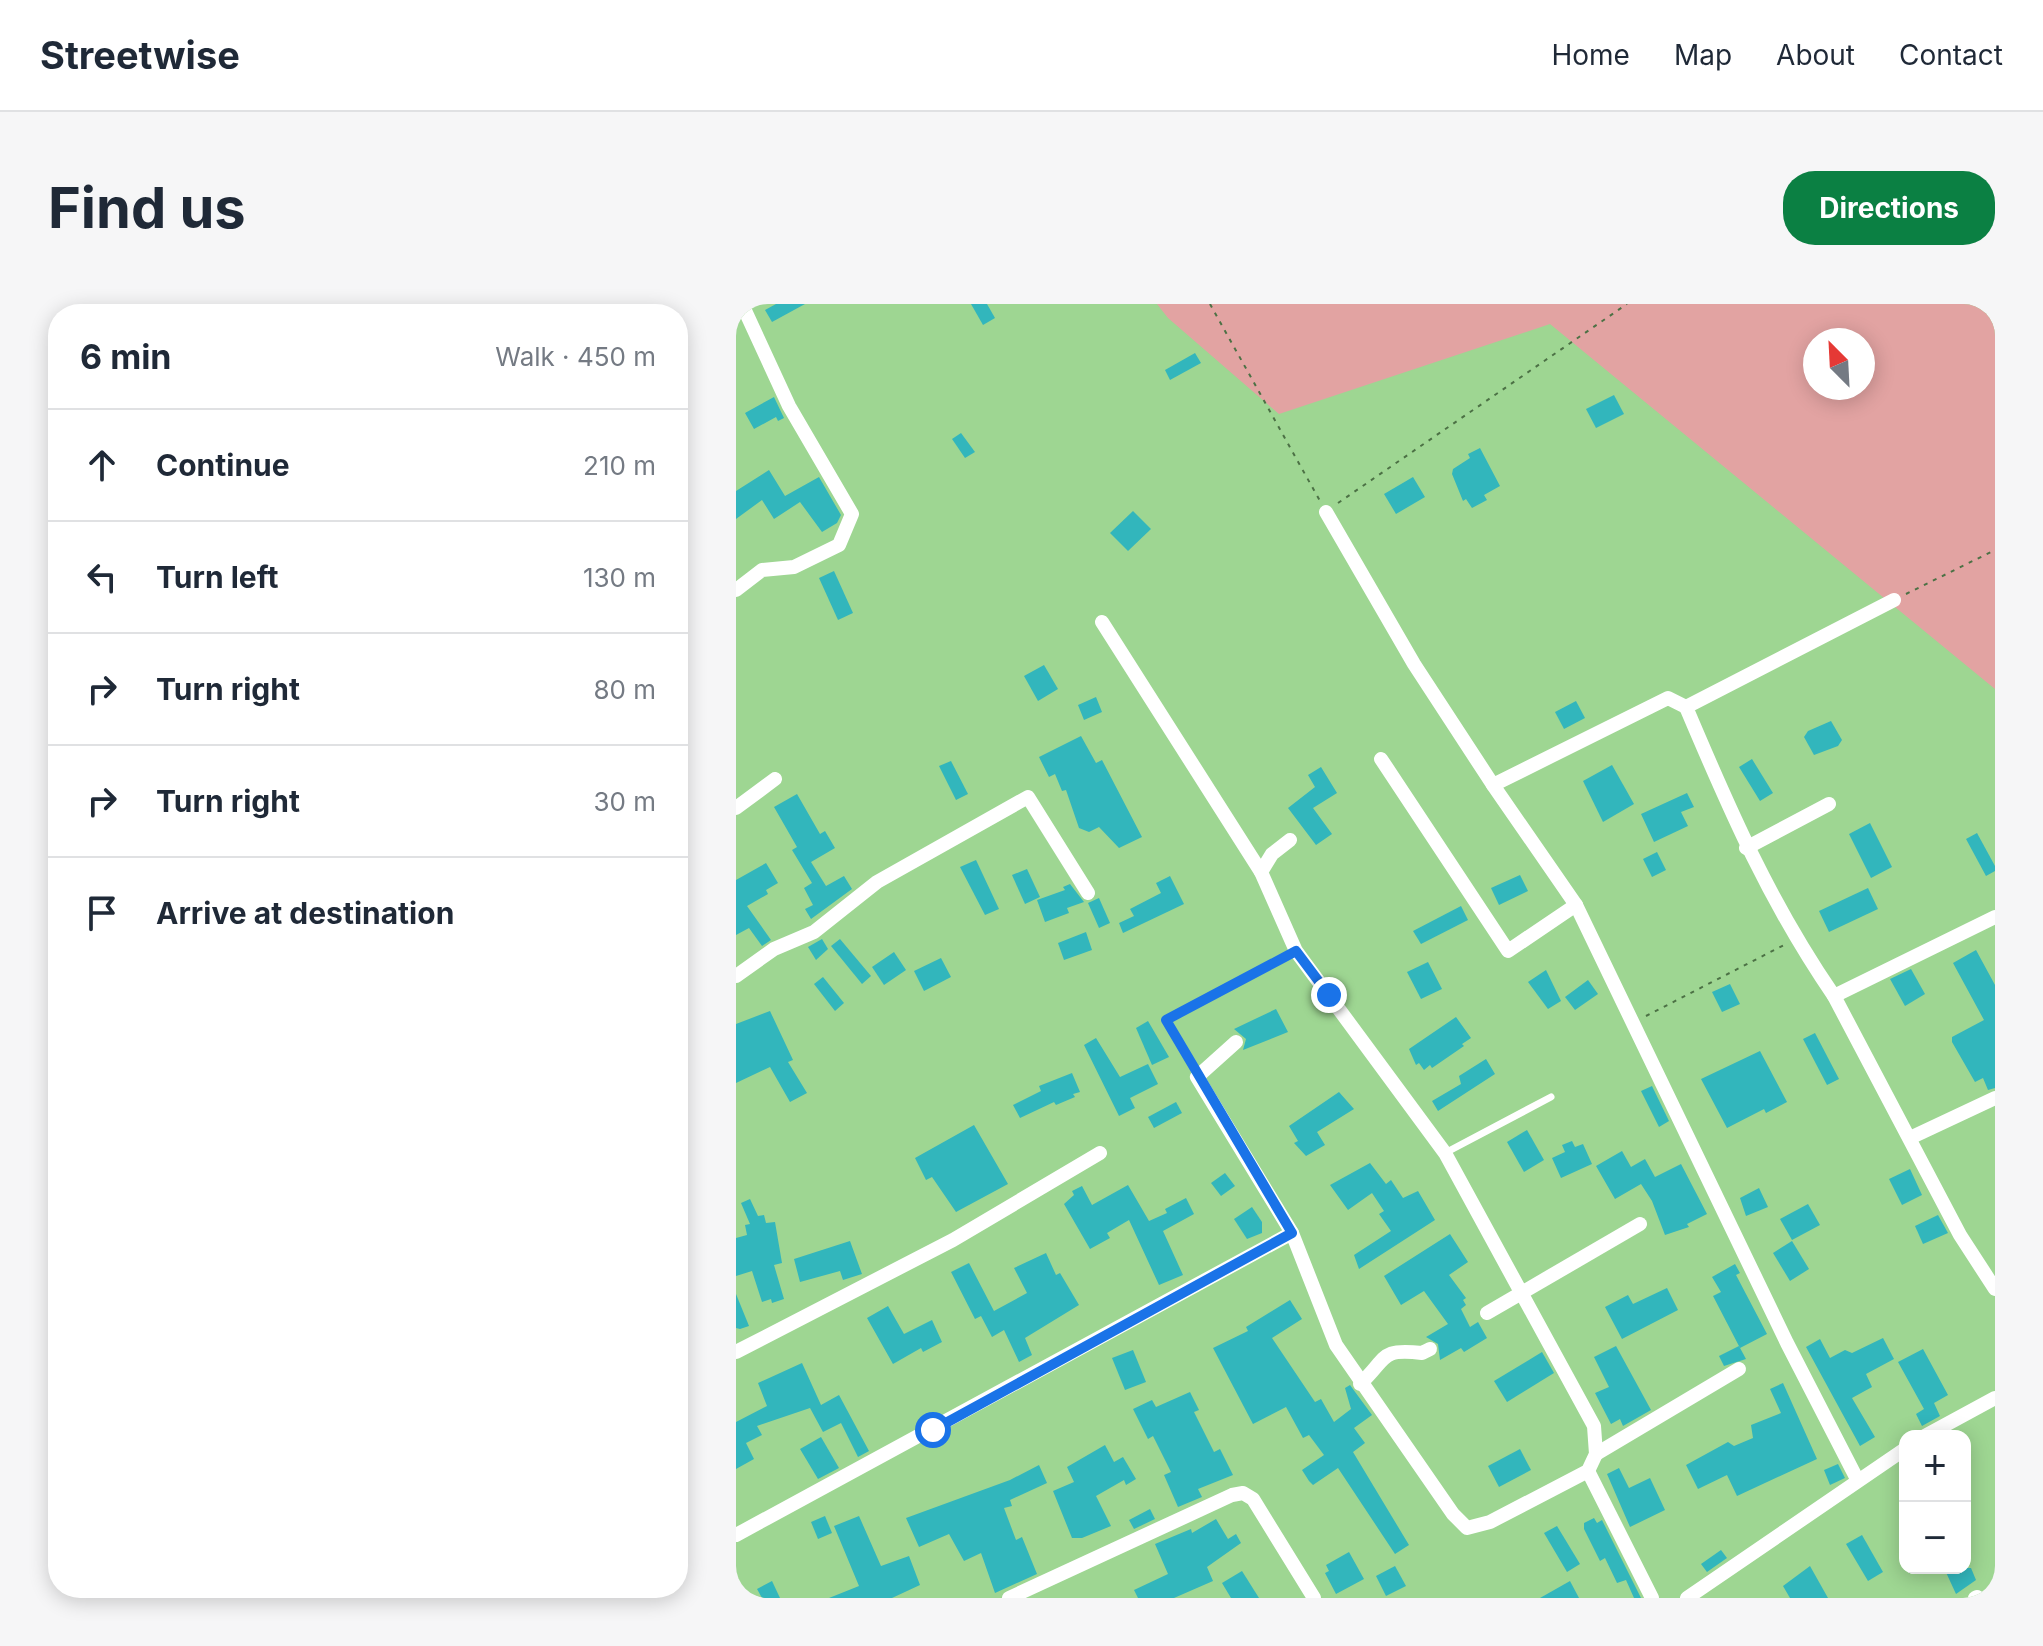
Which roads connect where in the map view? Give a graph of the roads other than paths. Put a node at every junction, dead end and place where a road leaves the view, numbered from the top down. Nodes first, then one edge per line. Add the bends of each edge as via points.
1 (748, 306) edge
2 (1326, 512) road end
3 (736, 590) edge
4 (1894, 600) road end
5 (1102, 622) dead end
6 (1686, 707) junction
7 (1381, 759) dead end
8 (775, 779) dead end
9 (1493, 785) junction
10 (1829, 804) dead end
11 (736, 808) edge
12 (1290, 840) dead end
13 (1746, 848) junction
14 (1261, 872) junction
15 (1088, 893) dead end
16 (1576, 905) junction
17 (1995, 917) edge
18 (736, 976) edge
19 (1834, 996) junction
20 (1236, 1042) dead end
21 (1551, 1097) dead end
22 (1995, 1098) edge
23 (1912, 1137) junction
24 (1100, 1153) dead end
25 (1445, 1153) junction
26 (1640, 1224) dead end
27 (1292, 1233) junction
28 (1994, 1285) edge
29 (1524, 1293) junction
30 (1487, 1313) dead end
31 (1430, 1349) dead end
32 (736, 1352) edge
33 (1739, 1369) dead end
34 (1360, 1384) junction
35 (1995, 1398) edge
36 (1936, 1430) edge
37 (1899, 1453) edge
38 (1596, 1454) junction
39 (1588, 1471) junction
40 (1857, 1479) junction
41 (736, 1535) edge
42 (1009, 1598) edge
43 (1314, 1598) edge
44 (1652, 1598) edge
45 (1687, 1598) edge

1 - 3 street via 789,406 852,514 839,545 794,567 762,570
2 - 9 street via 1414,664
4 - 6 street
5 - 14 street
6 - 9 street via 1668,698
6 - 13 street
7 - 16 street via 1508,951
8 - 11 street
9 - 16 street
10 - 13 street
12 - 14 street
13 - 19 street via 1796,940
14 - 25 street via 1296,951
15 - 18 street via 1028,797 877,882 814,932 774,949
16 - 40 street
17 - 19 street
19 - 23 street
20 - 27 street via 1197,1077
21 - 25 lane
22 - 23 street
23 - 28 street via 1960,1235
24 - 32 street via 953,1240
25 - 29 street
26 - 29 street
27 - 34 street via 1336,1345
27 - 41 street
29 - 30 street
29 - 38 street via 1594,1426
31 - 34 street via 1392,1352
33 - 38 street
34 - 39 street via 1467,1528 1490,1522
35 - 36 street
37 - 40 street
38 - 39 street
39 - 44 street
40 - 45 street
42 - 43 street via 1243,1493 1253,1499

